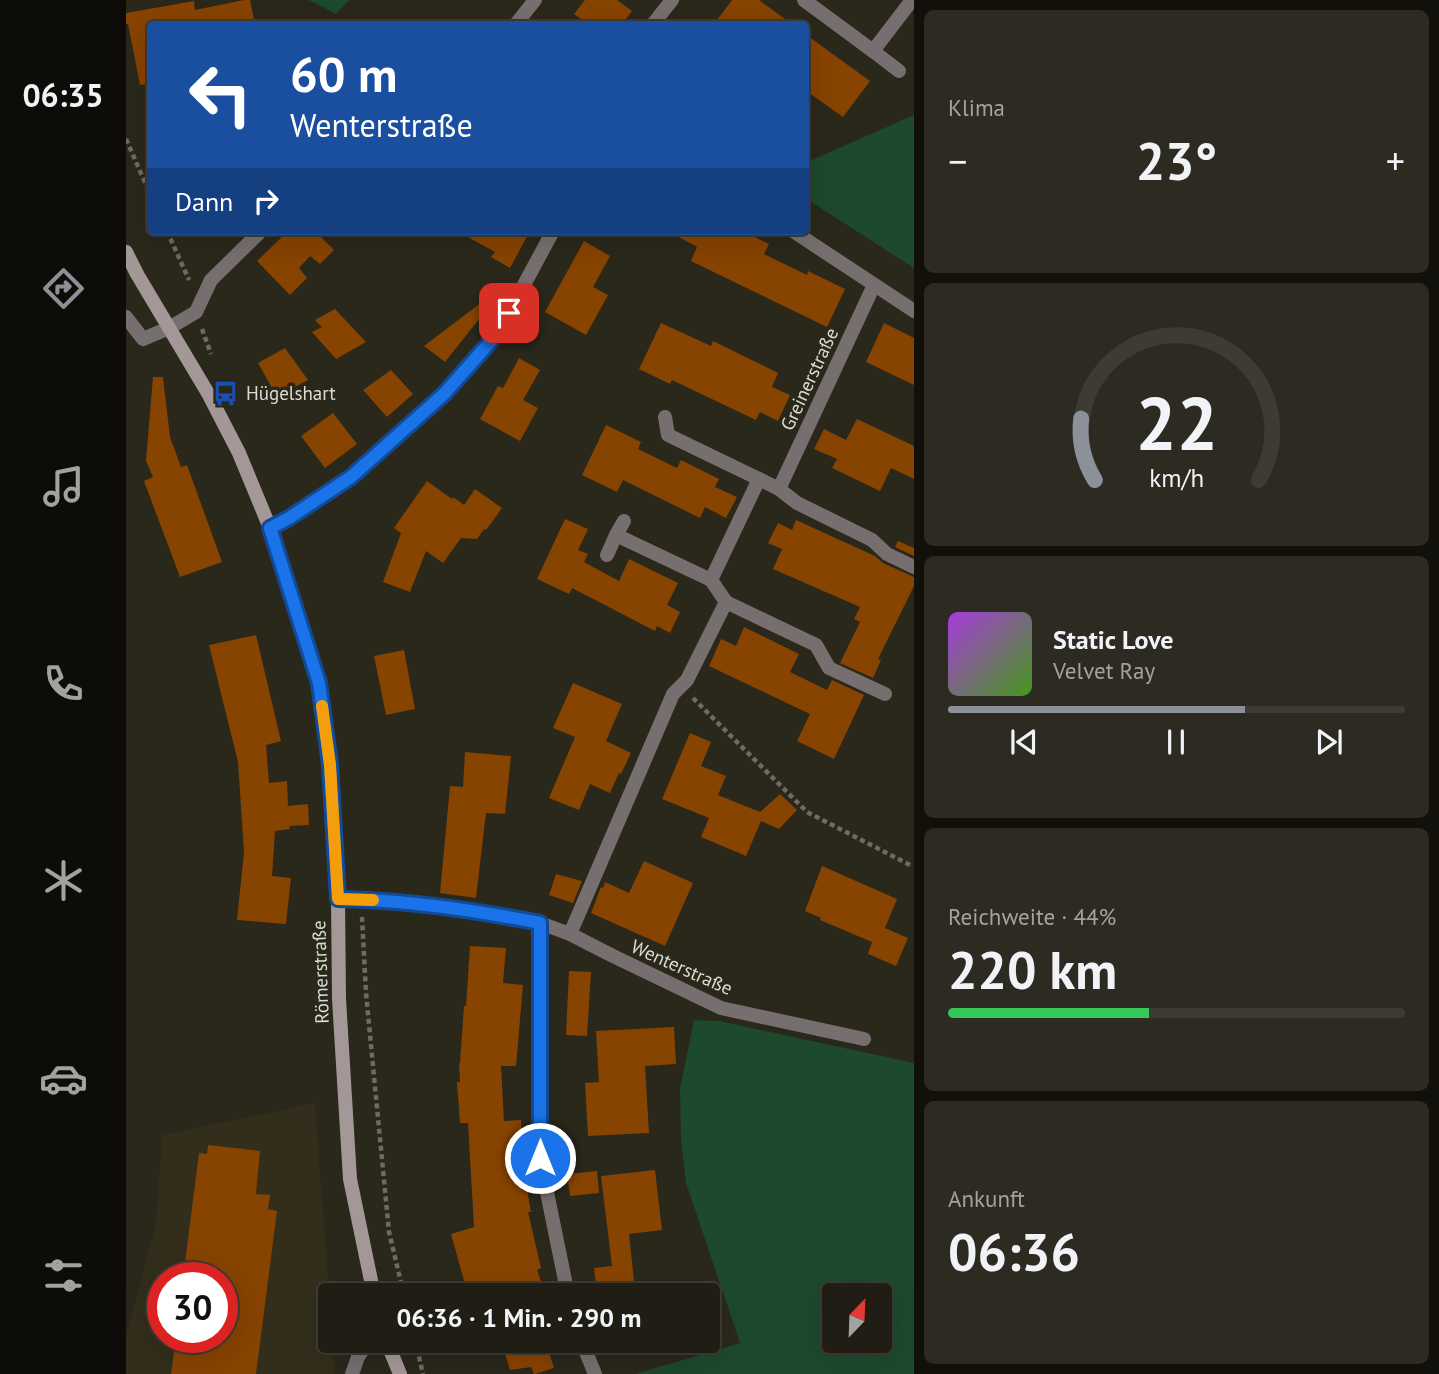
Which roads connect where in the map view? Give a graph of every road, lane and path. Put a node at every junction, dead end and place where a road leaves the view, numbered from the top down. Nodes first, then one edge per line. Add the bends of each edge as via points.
1 (535, 0) edge
2 (672, 0) edge
3 (804, 0) edge
4 (912, 0) edge
5 (519, 21) edge
6 (655, 21) edge
7 (873, 51) junction
8 (899, 71) dead end
9 (126, 139) edge
10 (147, 187) edge
11 (257, 235) edge
12 (551, 235) edge
13 (799, 235) edge
14 (126, 252) edge
15 (874, 285) junction
16 (914, 311) edge
17 (126, 317) edge
18 (169, 328) junction
19 (665, 417) dead end
20 (759, 479) junction
21 (779, 489) junction
22 (624, 521) dead end
23 (270, 528) junction
24 (616, 535) junction
25 (607, 555) dead end
26 (914, 567) edge
27 (711, 580) junction
28 (726, 602) junction
29 (677, 690) junction
30 (885, 694) dead end
31 (912, 866) dead end
32 (338, 899) junction
33 (540, 923) junction
34 (570, 934) junction
35 (864, 1039) dead end
36 (371, 1283) edge
37 (566, 1283) edge
38 (361, 1353) edge
39 (391, 1353) edge
40 (418, 1353) edge
41 (586, 1353) edge
42 (352, 1374) edge
43 (400, 1374) edge
44 (423, 1374) edge
45 (595, 1374) edge

1 - 5 street
2 - 6 street
3 - 7 street
4 - 7 street
7 - 8 street
9 - 10 path
11 - 18 street via 211,280 196,312
12 - 23 street via 498,333 444,394 351,477
13 - 15 street
14 - 18 main road, Römerstraße
15 - 16 street
15 - 21 street, Greinerstraße
17 - 18 street via 143,339
18 - 23 main road, Römerstraße via 239,453
19 - 20 street via 668,435
20 - 21 street
20 - 27 street
21 - 26 street
22 - 24 street
23 - 32 main road, Römerstraße via 319,683 330,765
24 - 25 street
24 - 27 street
27 - 28 street
28 - 29 street via 687,680
28 - 30 street via 816,645 829,668
29 - 31 path via 807,812
29 - 34 street
32 - 33 street, Wenterstraße via 423,905
32 - 36 main road, Römerstraße via 350,1179
33 - 34 street, Wenterstraße
33 - 37 street via 540,1158
34 - 35 street, Wenterstraße via 721,1008
38 - 42 street
39 - 43 main road
40 - 44 path
41 - 45 street

